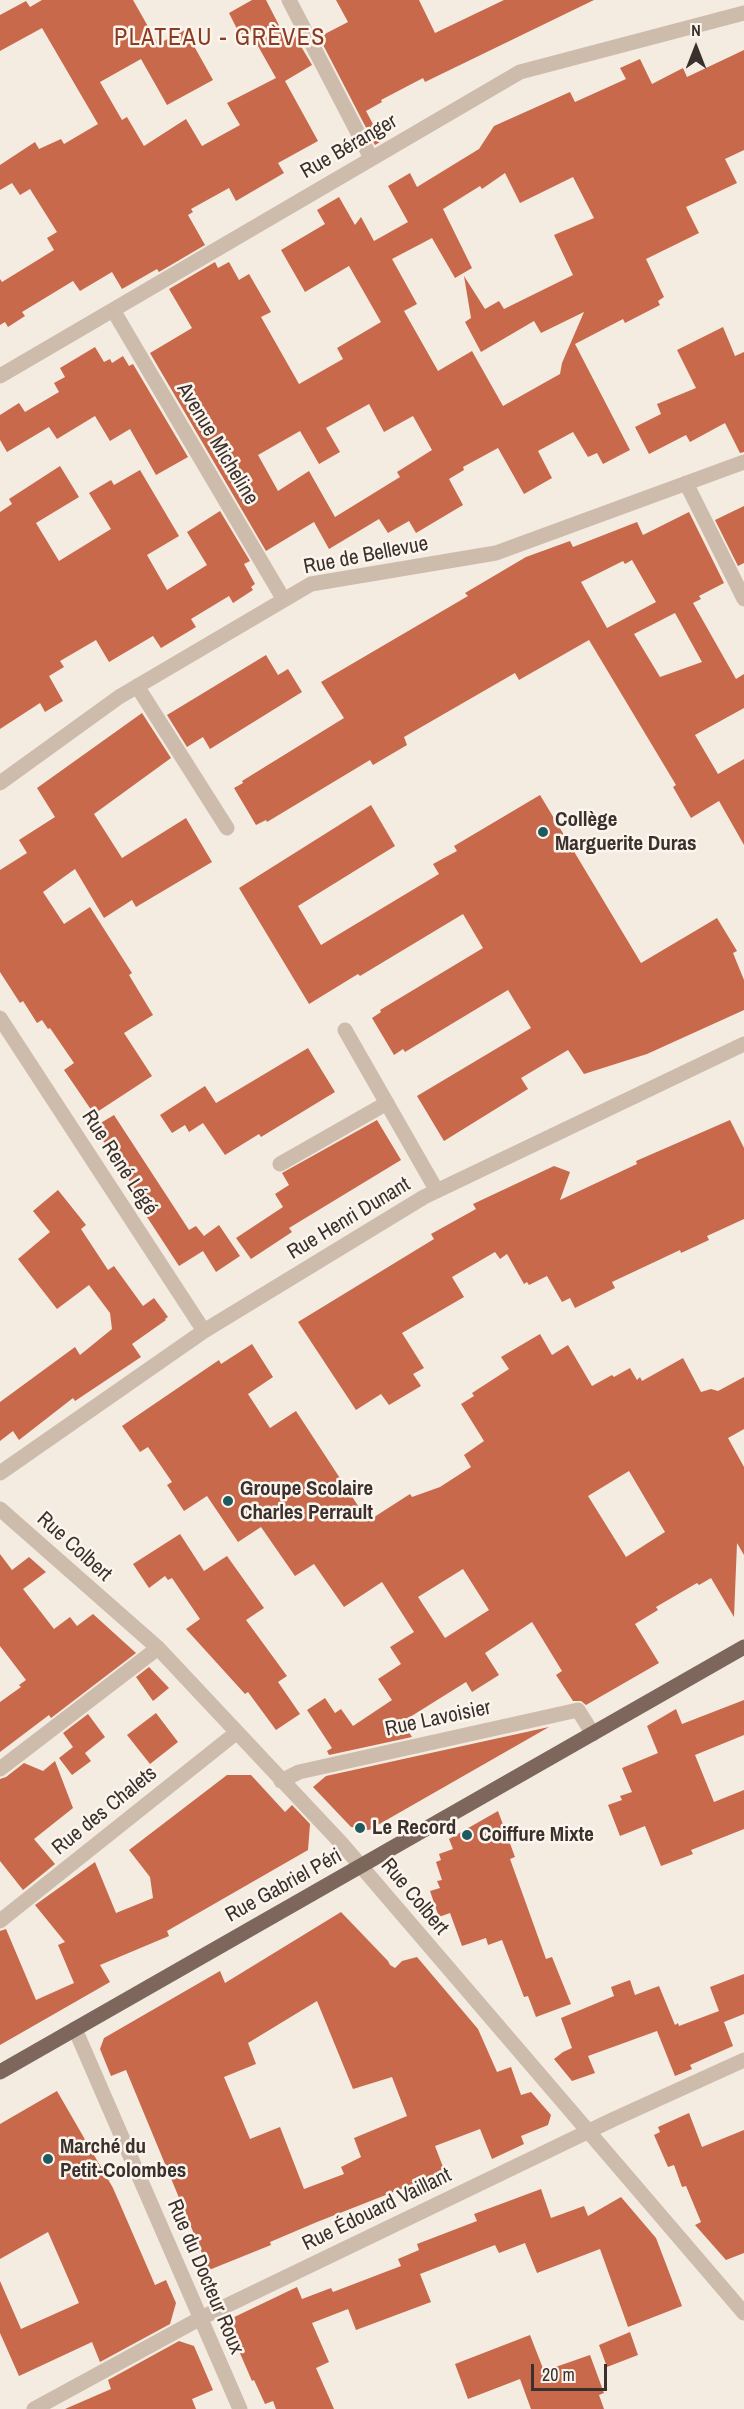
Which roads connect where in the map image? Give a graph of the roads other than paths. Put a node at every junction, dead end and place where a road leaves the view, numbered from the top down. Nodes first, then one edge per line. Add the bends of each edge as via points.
1 (289, 0) edge
2 (744, 13) edge
3 (371, 158) junction
4 (113, 310) junction
5 (0, 376) edge
6 (744, 462) edge
7 (686, 483) junction
8 (744, 599) edge
9 (284, 600) junction
10 (137, 686) junction
11 (0, 783) edge
12 (227, 828) dead end
13 (0, 1018) edge
14 (345, 1030) dead end
15 (744, 1044) edge
16 (387, 1103) junction
17 (279, 1164) dead end
18 (437, 1191) junction
19 (204, 1331) junction
20 (0, 1473) edge
21 (0, 1509) edge
22 (744, 1647) edge
23 (158, 1648) junction
24 (236, 1733) junction
25 (593, 1734) junction
26 (0, 1769) edge
27 (281, 1781) junction
28 (362, 1867) junction
29 (0, 1922) edge
30 (75, 2030) junction
31 (744, 2060) edge
32 (0, 2072) edge
33 (589, 2131) junction
34 (744, 2313) edge
35 (201, 2318) junction
36 (34, 2409) edge
37 (240, 2409) edge

1 - 3 street
2 - 3 street, Rue Béranger via 520,72
3 - 4 street, Rue Béranger
4 - 5 street, Rue Béranger
4 - 9 street, Avenue Micheline
6 - 7 street, Rue de Bellevue
7 - 8 street
7 - 9 street, Rue de Bellevue via 496,552 311,584
9 - 10 street, Rue de Bellevue
10 - 11 street, Rue de Bellevue
10 - 12 street
13 - 19 street, Rue René Légé
14 - 16 street
15 - 18 street, Rue Henri Dunant
16 - 17 street
16 - 18 street
18 - 19 street, Rue Henri Dunant
19 - 20 street, Rue Henri Dunant
21 - 23 street, Rue Colbert
22 - 25 main road, Rue Gabriel Péri
23 - 24 street, Rue Colbert
23 - 26 street
24 - 27 street, Rue Colbert
24 - 29 street, Rue des Chalets
25 - 27 street, Rue Lavoisier via 578,1710 299,1772
25 - 28 main road, Rue Gabriel Péri
27 - 28 street, Rue Colbert
28 - 30 main road, Rue Gabriel Péri
28 - 33 street, Rue Colbert
30 - 32 main road, Rue Gabriel Péri
30 - 35 street, Rue du Docteur Roux
31 - 33 street, Rue Édouard Vaillant
33 - 34 street, Rue Colbert
33 - 35 street, Rue Édouard Vaillant
35 - 36 street, Rue Édouard Vaillant
35 - 37 street, Rue du Docteur Roux

